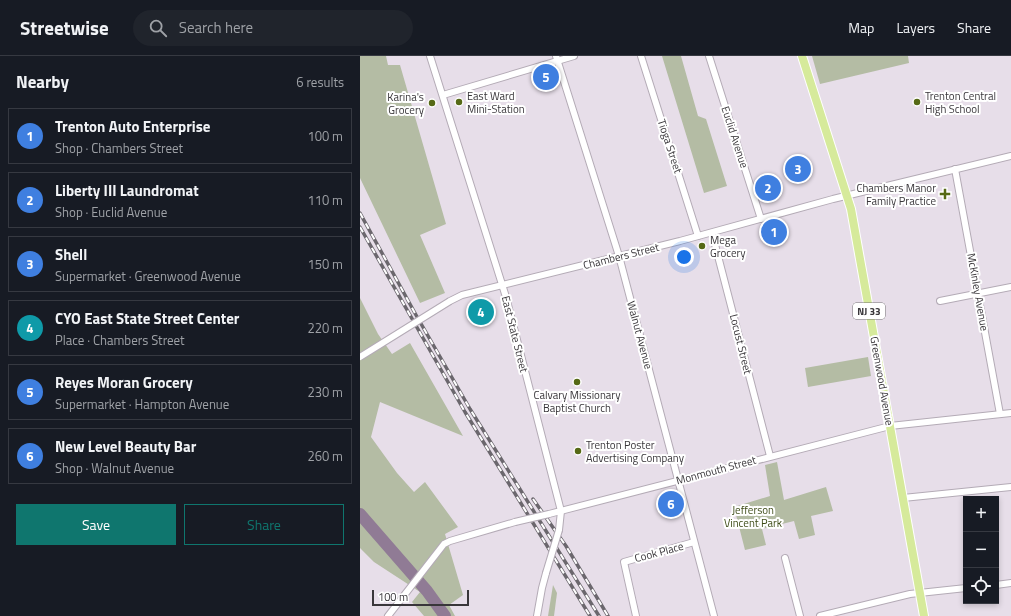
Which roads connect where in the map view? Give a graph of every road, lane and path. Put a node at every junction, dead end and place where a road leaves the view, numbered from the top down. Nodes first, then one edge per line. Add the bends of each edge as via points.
1 (430, 56) edge
2 (574, 56) edge
3 (640, 56) edge
4 (709, 56) edge
5 (802, 56) edge
6 (557, 58) edge
7 (443, 95) junction
8 (1011, 156) edge
9 (955, 169) junction
10 (847, 196) junction
11 (761, 219) junction
12 (712, 233) junction
13 (698, 236) junction
14 (619, 256) junction
15 (503, 285) junction
16 (1011, 287) edge
17 (978, 293) junction
18 (940, 301) dead end
19 (360, 357) edge
20 (1011, 413) edge
21 (1000, 414) junction
22 (890, 426) junction
23 (770, 456) junction
24 (678, 480) junction
25 (1011, 487) edge
26 (903, 498) junction
27 (561, 511) junction
28 (694, 542) junction
29 (785, 558) dead end
30 (1011, 583) edge
31 (999, 585) edge
32 (963, 588) edge
33 (920, 593) junction
34 (388, 616) edge
35 (537, 616) edge
36 (636, 616) edge
37 (714, 616) edge
38 (800, 616) edge
39 (820, 616) edge
40 (924, 616) edge

1 - 7 street, East State Street
2 - 6 street
3 - 13 street, Tioga Street
4 - 11 street, Euclid Avenue
5 - 10 main road, Greenwood Avenue / NJ 33
6 - 7 street
6 - 14 street, Walnut Avenue
7 - 15 street, East State Street
8 - 9 street, Chambers Street
9 - 10 street, Chambers Street
9 - 17 street, McKinley Avenue
10 - 11 street, Chambers Street
10 - 22 main road, Greenwood Avenue / NJ 33
11 - 12 street, Chambers Street
12 - 13 street, Chambers Street
12 - 23 street, Locust Street
13 - 14 street, Chambers Street
14 - 15 street, Chambers Street
14 - 24 street, Walnut Avenue
15 - 19 street, Chambers Street, bridge via 462,295 450,301
15 - 27 street, East State Street
16 - 17 street
17 - 18 street
17 - 21 street, McKinley Avenue
20 - 21 street, Monmouth Street
21 - 22 street, Monmouth Street
22 - 23 street, Monmouth Street
22 - 26 main road, Greenwood Avenue / NJ 33
23 - 24 street, Monmouth Street
24 - 27 street, Monmouth Street
24 - 28 street, Walnut Avenue
25 - 26 street
26 - 33 main road, Greenwood Avenue / NJ 33
27 - 34 street, Monmouth Street, bridge via 444,544
27 - 35 street, East State Street, bridge via 559,530 542,588
28 - 36 street, Cook Place via 624,562
28 - 37 street, Walnut Avenue
29 - 38 street
30 - 31 street
32 - 33 street
33 - 39 street
33 - 40 main road, Greenwood Avenue / NJ 33

